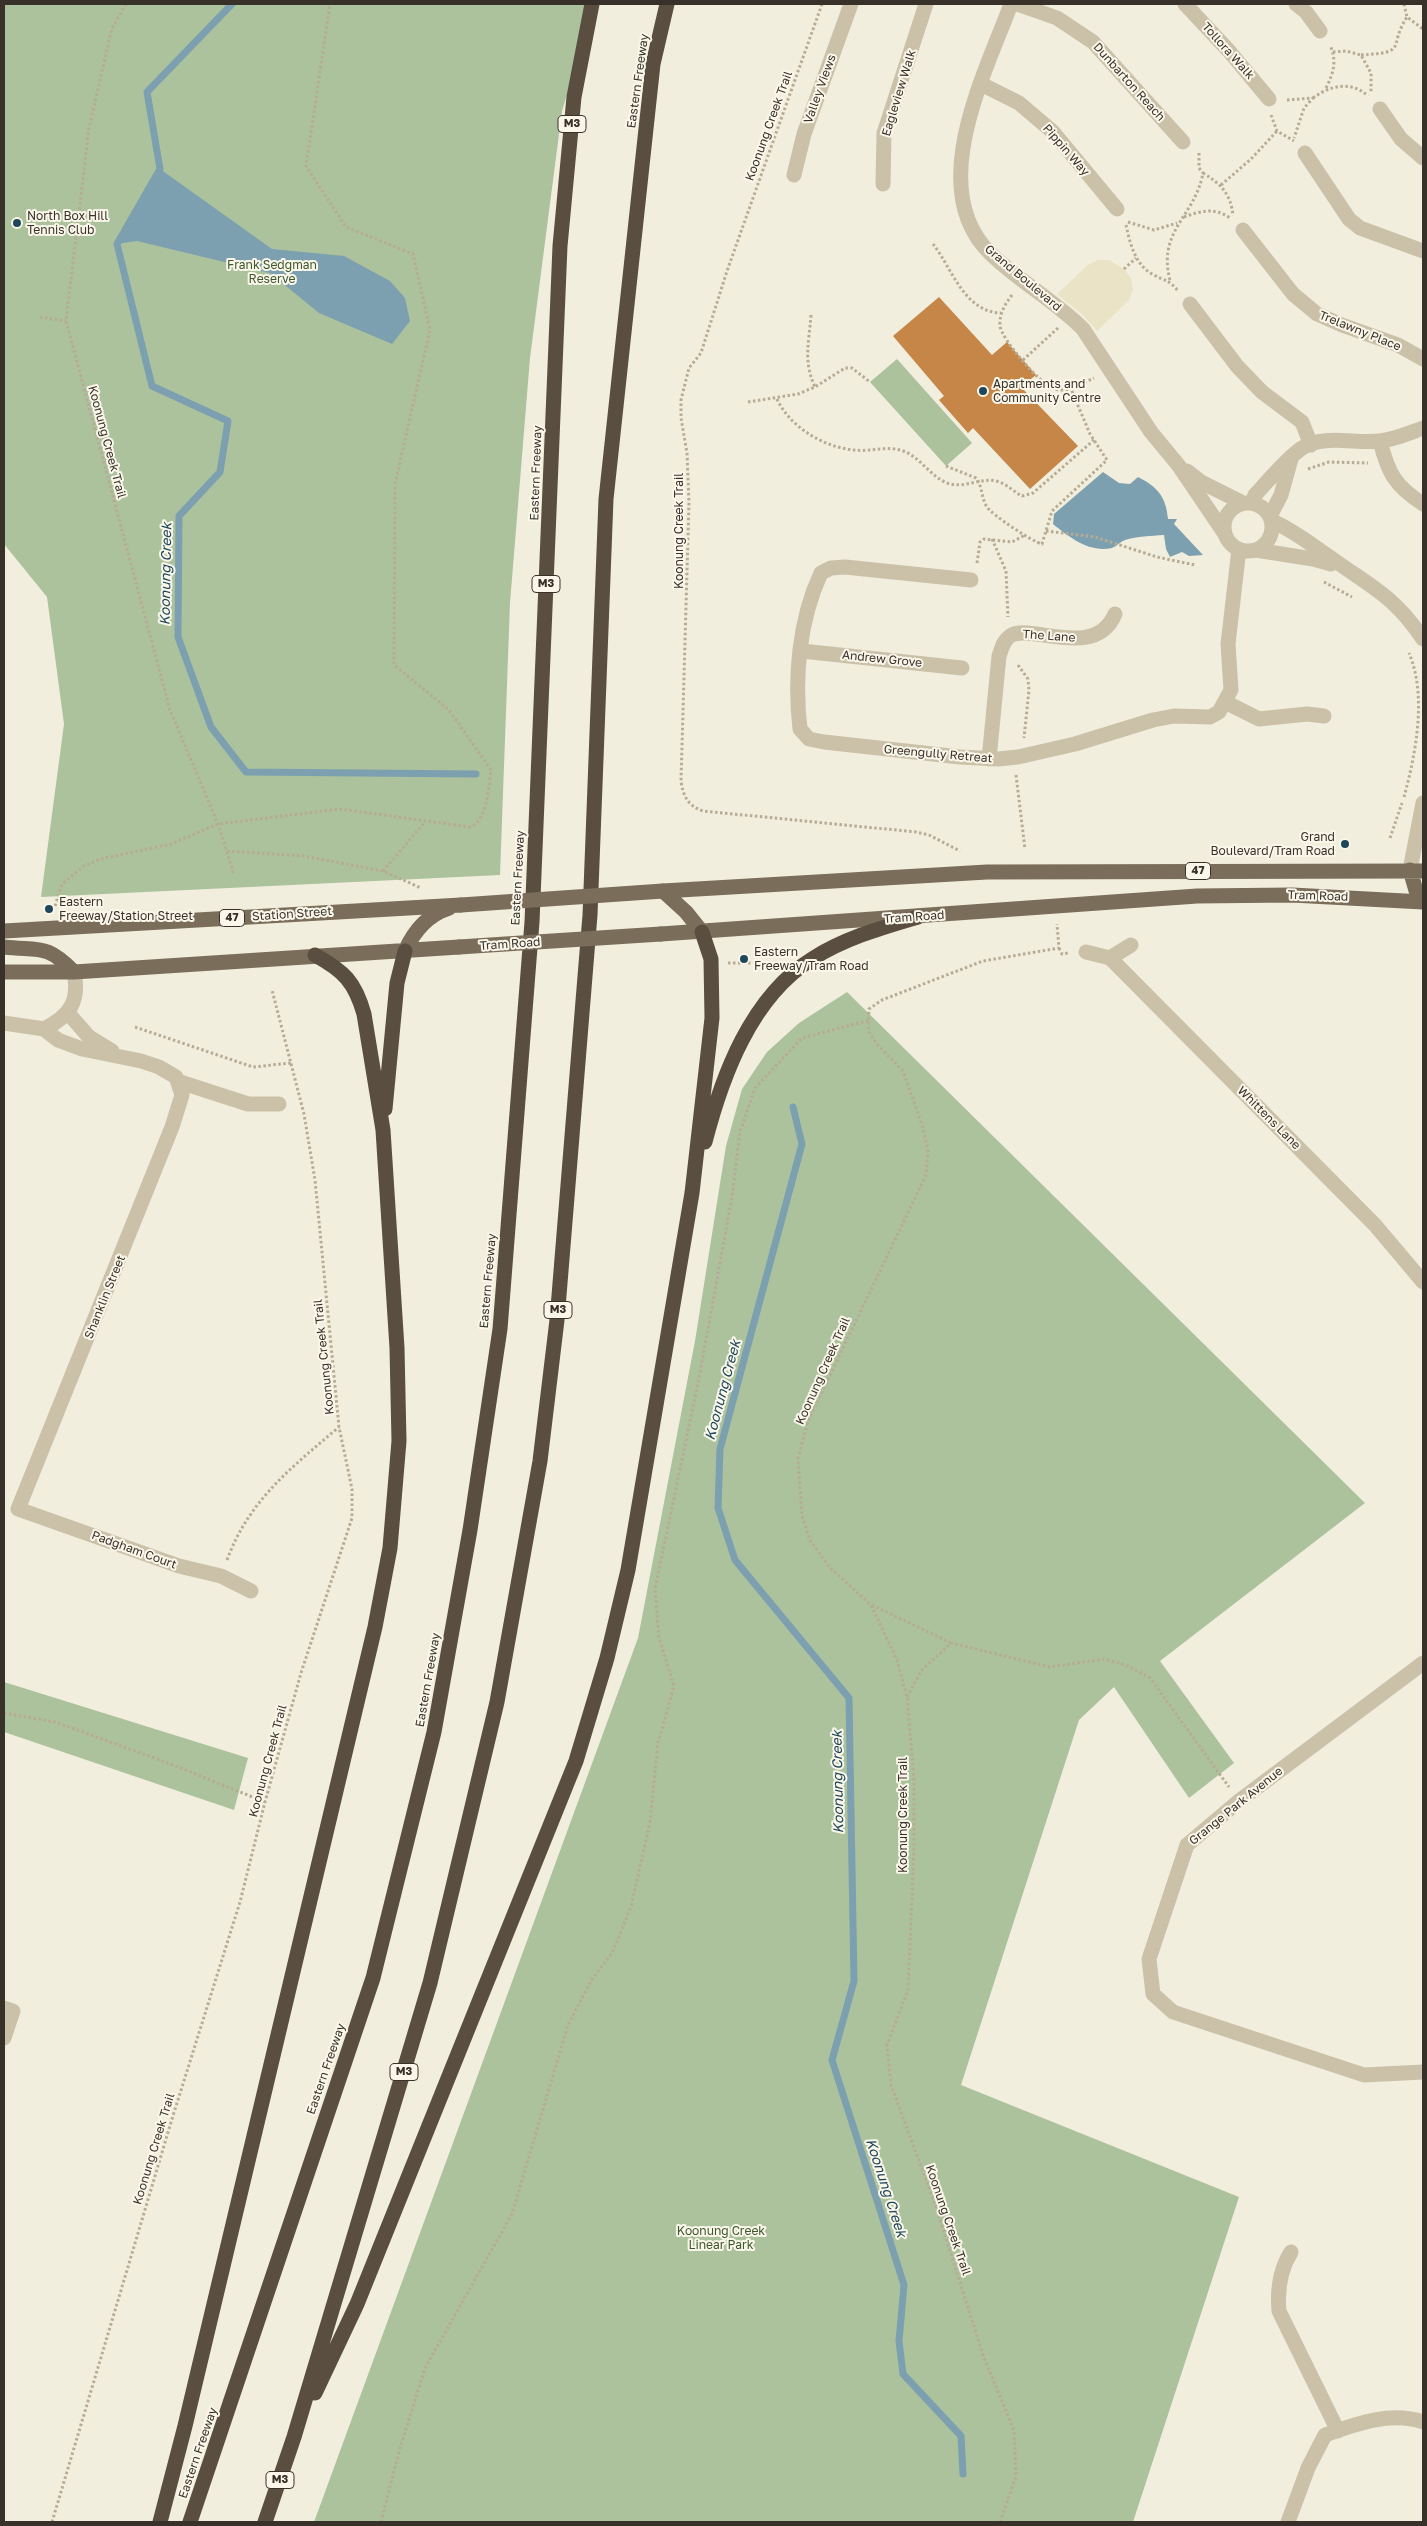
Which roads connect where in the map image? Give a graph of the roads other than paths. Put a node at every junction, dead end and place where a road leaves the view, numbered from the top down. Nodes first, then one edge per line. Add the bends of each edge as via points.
1 (592, 4) edge
2 (667, 4) edge
3 (851, 4) edge
4 (926, 4) edge
5 (1011, 4) edge
6 (1017, 4) edge
7 (1185, 4) edge
8 (1296, 4) edge
9 (1320, 32) road end
10 (981, 84) junction
11 (1269, 99) road end
12 (1380, 109) dead end
13 (1183, 142) dead end
14 (1305, 153) road end
15 (1423, 158) edge
16 (794, 175) dead end
17 (883, 184) dead end
18 (1117, 209) dead end
19 (1242, 230) dead end
20 (1423, 252) edge
21 (1190, 304) road end
22 (1423, 359) edge
23 (1423, 428) edge
24 (1380, 441) junction
25 (1311, 445) junction
26 (1291, 459) junction
27 (1180, 466) junction
28 (1247, 503) junction
29 (1423, 504) edge
30 (1271, 518) junction
31 (1225, 534) junction
32 (1239, 549) junction
33 (1256, 550) junction
34 (1347, 569) junction
35 (971, 580) road end
36 (1115, 614) dead end
37 (1423, 639) edge
38 (802, 651) junction
39 (962, 668) dead end
40 (1226, 702) junction
41 (1324, 716) dead end
42 (989, 759) junction
43 (1423, 803) edge
44 (1416, 871) edge
45 (663, 891) junction
46 (1422, 899) edge
47 (461, 905) junction
48 (918, 917) junction
49 (4, 931) edge
50 (702, 932) junction
51 (1131, 945) dead end
52 (4, 947) edge
53 (404, 951) junction
54 (1086, 952) dead end
55 (315, 956) junction
56 (1110, 958) junction
57 (4, 972) edge
58 (74, 972) junction
59 (68, 1013) junction
60 (4, 1023) edge
61 (44, 1029) junction
62 (118, 1054) junction
63 (180, 1082) junction
64 (279, 1104) dead end
65 (383, 1130) junction
66 (692, 1193) junction
67 (1423, 1282) edge
68 (18, 1508) joint
69 (251, 1591) dead end
70 (1423, 1663) edge
71 (4, 2008) edge
72 (4, 2038) edge
73 (1423, 2072) edge
74 (1291, 2252) dead end
75 (1423, 2422) edge
76 (1338, 2430) junction
77 (294, 2437) junction
78 (160, 2522) edge
79 (190, 2522) edge
80 (265, 2522) edge
81 (1288, 2522) edge

1 - 79 highway, Eastern Freeway / M3 via 574,97 560,246 532,922 501,1309 470,1530 434,1732 373,1978
2 - 77 highway, Eastern Freeway / M3 via 653,64 606,499 590,915 557,1320 540,1461 498,1702 430,1983
3 - 16 street, Valley Views via 804,134
4 - 17 street, Eagleview Walk via 884,133
5 - 10 street, Grand Boulevard
6 - 13 street, Dunbarton Reach via 1056,18 1093,42
7 - 11 street, Tollora Walk
8 - 9 street
10 - 18 street, Pippin Way via 1018,103 1053,132
10 - 27 street, Grand Boulevard via 961,157 963,200 980,241 991,254 1083,329 1151,432
12 - 15 street via 1401,139
14 - 20 street via 1349,219 1360,228
19 - 22 street, Trelawny Place via 1292,294 1317,314 1398,345
21 - 25 street via 1236,366 1262,392 1302,422
23 - 24 street
24 - 25 street via 1335,440
24 - 29 street via 1385,460 1399,486
25 - 26 street
26 - 28 street
26 - 30 street
27 - 28 street, Grand Boulevard via 1202,482
27 - 31 street, Grand Boulevard
28 - 30 street via 1261,506
28 - 31 street via 1234,507 1227,515
30 - 33 street via 1273,530 1270,539
30 - 34 street
31 - 32 street
32 - 33 street
32 - 40 street via 1228,644 1231,690
33 - 34 street via 1314,559
34 - 37 street via 1384,594 1407,615
35 - 38 street, Greengully Retreat via 845,567 820,573 804,619
36 - 42 street, The Lane via 1106,629 1096,636 1083,638 1025,633 1011,634 1004,642 999,656
38 - 39 street, Andrew Grove
38 - 42 street, Greengully Retreat via 798,716 800,729 809,738
40 - 41 street via 1259,719 1306,714
40 - 42 street, Greengully Retreat via 1219,712 1210,717 1174,716 1075,744 1018,757
43 - 44 street
44 - 45 main road, Tram Road / 47 via 987,872
44 - 46 main road
45 - 47 main road, Tram Road / 47, bridge
45 - 50 main road
46 - 48 main road, Tram Road / 47 via 1197,896
47 - 49 main road, Station Street / 47
47 - 53 main road via 431,916 415,932
48 - 50 main road, Tram Road / 47
48 - 66 highway via 865,932 811,960 768,999 742,1042 726,1078 708,1128
50 - 53 main road, Tram Road / 47, bridge
50 - 66 highway via 710,959 712,1018
51 - 56 street
52 - 58 main road via 43,950 59,956
53 - 55 main road, 47
53 - 65 highway via 396,991
54 - 56 street
55 - 58 main road, 47
55 - 65 highway via 348,977 359,997
56 - 67 street, Whittens Lane via 1375,1225
57 - 58 main road, 47
58 - 59 street via 77,985
59 - 61 street
59 - 62 street via 89,1037
60 - 61 street
61 - 62 street via 58,1040 82,1049
62 - 63 street via 159,1067
63 - 64 street via 248,1104
63 - 68 street, Shanklin Street via 182,1095 169,1135
65 - 78 highway via 397,1348 399,1441 394,1515 384,1585
66 - 77 highway via 628,1570 576,1761 357,2304
68 - 69 street, Padgham Court via 179,1566 221,1576
70 - 73 street, Grange Park Avenue via 1239,1801 1187,1845 1149,1959 1153,1994 1174,2012 1364,2075
71 - 72 street via 12,2011
74 - 76 street via 1282,2266 1278,2311
75 - 76 street via 1408,2417 1370,2420
76 - 81 street via 1325,2435 1308,2468
77 - 80 highway, Eastern Freeway / M3

